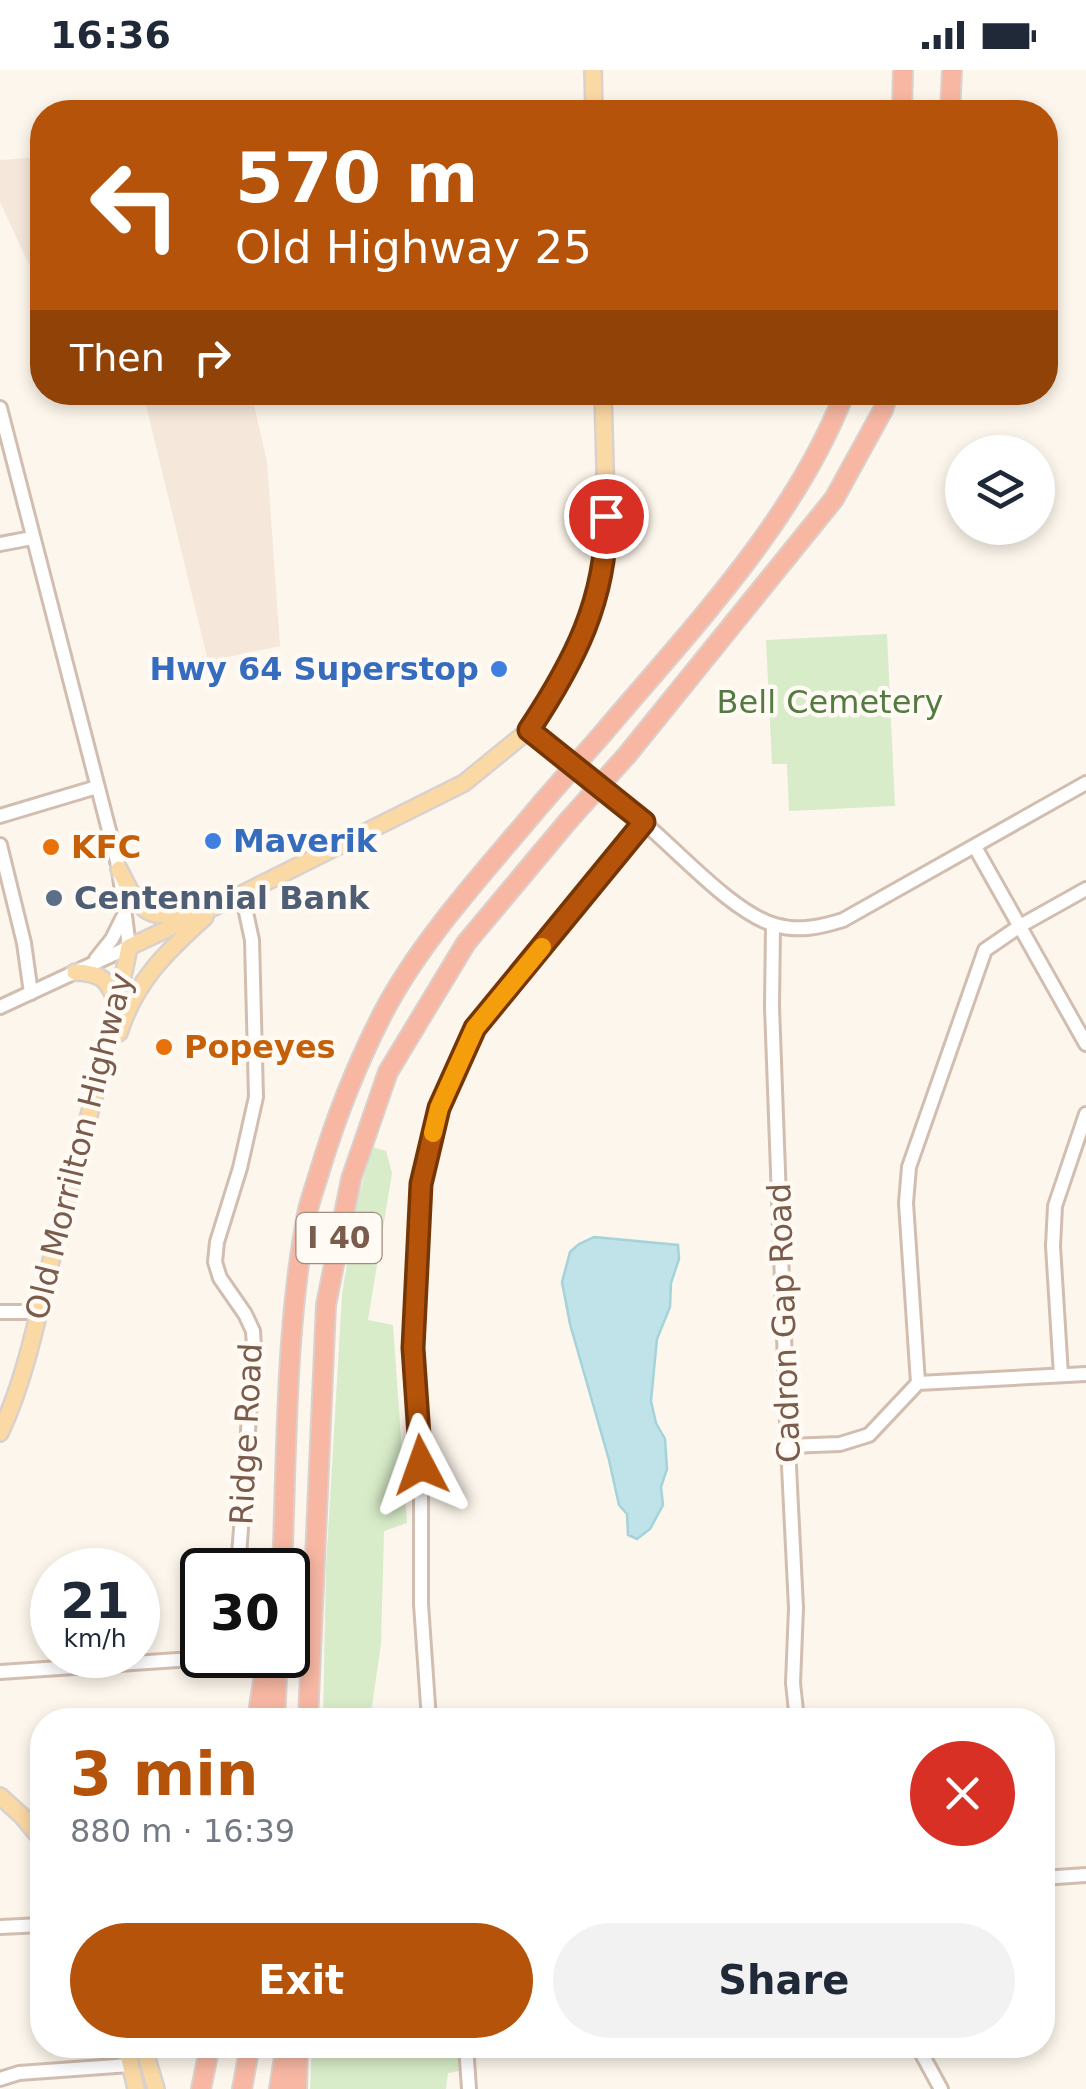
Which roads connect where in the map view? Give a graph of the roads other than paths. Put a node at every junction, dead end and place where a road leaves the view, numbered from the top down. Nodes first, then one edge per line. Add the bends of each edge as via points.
1 (593, 70) edge
2 (903, 70) edge
3 (952, 70) edge
4 (594, 100) edge
5 (903, 100) edge
6 (951, 100) edge
7 (604, 405) edge
8 (839, 405) edge
9 (885, 405) edge
10 (0, 408) edge
11 (32, 538) junction
12 (0, 544) edge
13 (529, 730) junction
14 (1086, 783) edge
15 (97, 787) junction
16 (0, 816) edge
17 (644, 822) junction
18 (0, 844) edge
19 (975, 847) junction
20 (118, 869) junction
21 (1086, 890) edge
22 (242, 894) junction
23 (124, 910) junction
24 (773, 925) junction
25 (1020, 926) junction
26 (128, 947) junction
27 (82, 968) junction
28 (28, 994) junction
29 (117, 1003) junction
30 (0, 1007) edge
31 (1086, 1044) edge
32 (1086, 1114) edge
33 (83, 1136) junction
34 (0, 1312) edge
35 (38, 1312) junction
36 (1086, 1374) edge
37 (1061, 1375) junction
38 (918, 1383) junction
39 (0, 1433) edge
40 (788, 1446) junction
41 (240, 1548) edge
42 (282, 1548) edge
43 (180, 1658) edge
44 (0, 1672) edge
45 (263, 1678) edge
46 (277, 1678) edge
47 (259, 1708) edge
48 (276, 1708) edge
49 (309, 1708) edge
50 (428, 1708) edge
51 (796, 1708) edge
52 (0, 1796) edge
53 (30, 1826) edge
54 (1086, 1875) edge
55 (1055, 1877) edge
56 (30, 1926) edge
57 (0, 1927) edge
58 (129, 2058) edge
59 (147, 2058) edge
60 (207, 2058) edge
61 (248, 2058) edge
62 (284, 2058) edge
63 (298, 2058) edge
64 (467, 2058) edge
65 (924, 2058) edge
66 (130, 2064) junction
67 (0, 2079) edge
68 (136, 2089) edge
69 (156, 2089) edge
70 (201, 2089) edge
71 (242, 2089) edge
72 (279, 2089) edge
73 (297, 2089) edge
74 (469, 2089) edge
75 (942, 2089) edge

1 - 4 main road
2 - 5 highway
3 - 6 highway
7 - 13 main road, Old Morrilton Highway via 606,539 597,597 579,646
8 - 42 highway, I 40, bridge via 779,518 458,905 383,1013 332,1132 308,1210 294,1307
9 - 49 highway, I 40, bridge via 834,498 466,943 388,1072 350,1179 326,1306
10 - 11 street
11 - 12 street
11 - 15 street
13 - 17 street
13 - 22 main road, Old Morrilton Highway via 464,784
14 - 19 street
15 - 16 street
15 - 20 street
17 - 24 street via 745,912
17 - 50 street via 475,1028 434,1127 421,1184 413,1348
18 - 28 street via 24,942
19 - 24 street via 843,920 817,928
19 - 25 street
20 - 22 main road via 134,900 155,914
20 - 23 street
21 - 25 street
22 - 26 main road, Old Morrilton Highway
22 - 33 main road via 167,950 139,986
22 - 41 street, Ridge Road via 252,940 256,1096 215,1262 253,1330
23 - 26 street
23 - 27 street via 112,939
24 - 40 street, Cadron Gap Road
25 - 31 street
25 - 38 street via 985,950 909,1166
26 - 27 street
26 - 29 main road, Old Morrilton Highway
27 - 28 street
27 - 29 main road via 106,980
28 - 30 street
29 - 33 main road, Old Morrilton Highway
32 - 37 street via 1055,1206
33 - 35 main road, Old Morrilton Highway
34 - 35 street
35 - 39 main road, Old Morrilton Highway
36 - 37 street
37 - 38 street
38 - 40 street via 869,1435 840,1444
40 - 51 street, Cadron Gap Road
43 - 44 street
45 - 47 highway
46 - 48 highway
52 - 53 main road
54 - 55 street
56 - 57 street
58 - 66 main road
59 - 69 main road
60 - 70 highway
61 - 71 highway
62 - 72 highway
63 - 73 highway
64 - 74 street
65 - 75 street
66 - 67 street
66 - 68 main road

